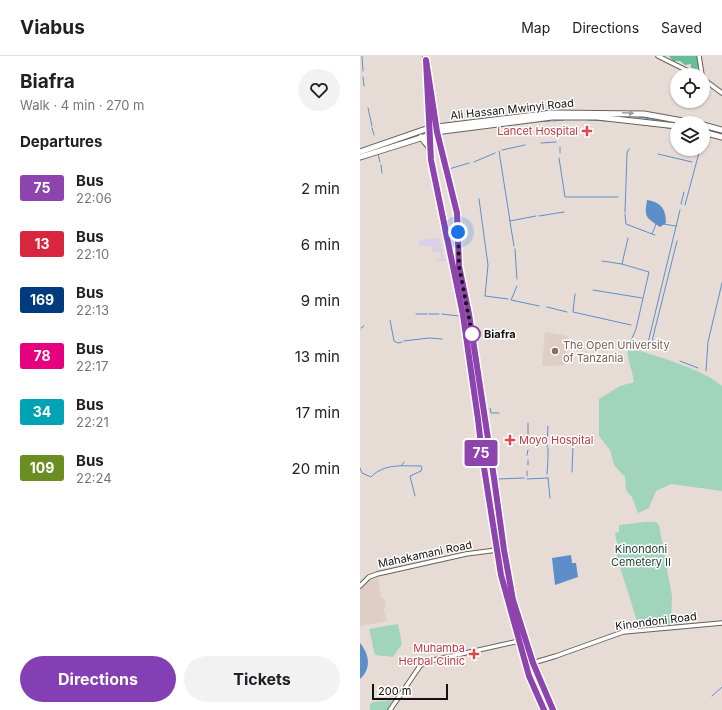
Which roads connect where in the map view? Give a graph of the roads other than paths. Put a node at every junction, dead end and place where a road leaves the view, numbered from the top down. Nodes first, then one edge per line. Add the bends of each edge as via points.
1 (658, 56) edge
2 (699, 56) edge
3 (426, 58) edge
4 (700, 65) junction
5 (683, 68) edge
6 (699, 68) edge
7 (701, 68) edge
8 (710, 84) edge
9 (722, 93) edge
10 (670, 119) edge
11 (670, 125) edge
12 (710, 127) edge
13 (429, 128) junction
14 (436, 129) junction
15 (722, 130) edge
16 (429, 134) junction
17 (710, 134) edge
18 (421, 137) junction
19 (722, 137) edge
20 (429, 147) junction
21 (360, 152) edge
22 (360, 157) edge
23 (458, 241) junction
24 (448, 244) junction
25 (497, 550) junction
26 (360, 586) edge
27 (722, 623) edge
28 (519, 641) junction
29 (533, 663) junction
30 (526, 665) junction
31 (390, 710) edge
32 (544, 710) edge
33 (553, 710) edge

1 - 5 street
2 - 4 street
3 - 13 main road
3 - 14 main road
4 - 6 street
4 - 7 street
8 - 9 street
14 -> 10 highway, Ali Hassan Mwinyi Road via 515,116 570,112 644,114
11 - 14 highway, Ali Hassan Mwinyi Road via 597,117 552,117
12 - 15 highway
13 - 14 highway, Ali Hassan Mwinyi Road
13 - 16 main road
13 - 21 highway, Ali Hassan Mwinyi Road
14 - 16 highway, Ali Hassan Mwinyi Road
14 - 23 main road via 457,213
16 - 18 highway, Ali Hassan Mwinyi Road
16 - 20 main road
17 - 19 highway
18 - 20 highway
18 - 22 highway, Ali Hassan Mwinyi Road
20 - 24 main road
23 - 24 main road via 454,247
23 - 29 main road via 459,266 504,550 513,600
24 - 25 main road via 463,315
25 - 26 street, Mahakamani Road via 391,570 373,575
25 - 28 main road
27 - 29 street, Kinondoni Road via 623,632
28 - 30 main road
28 - 31 street via 425,662
29 - 30 street, Kinondoni Road
29 - 33 main road
30 - 32 main road

